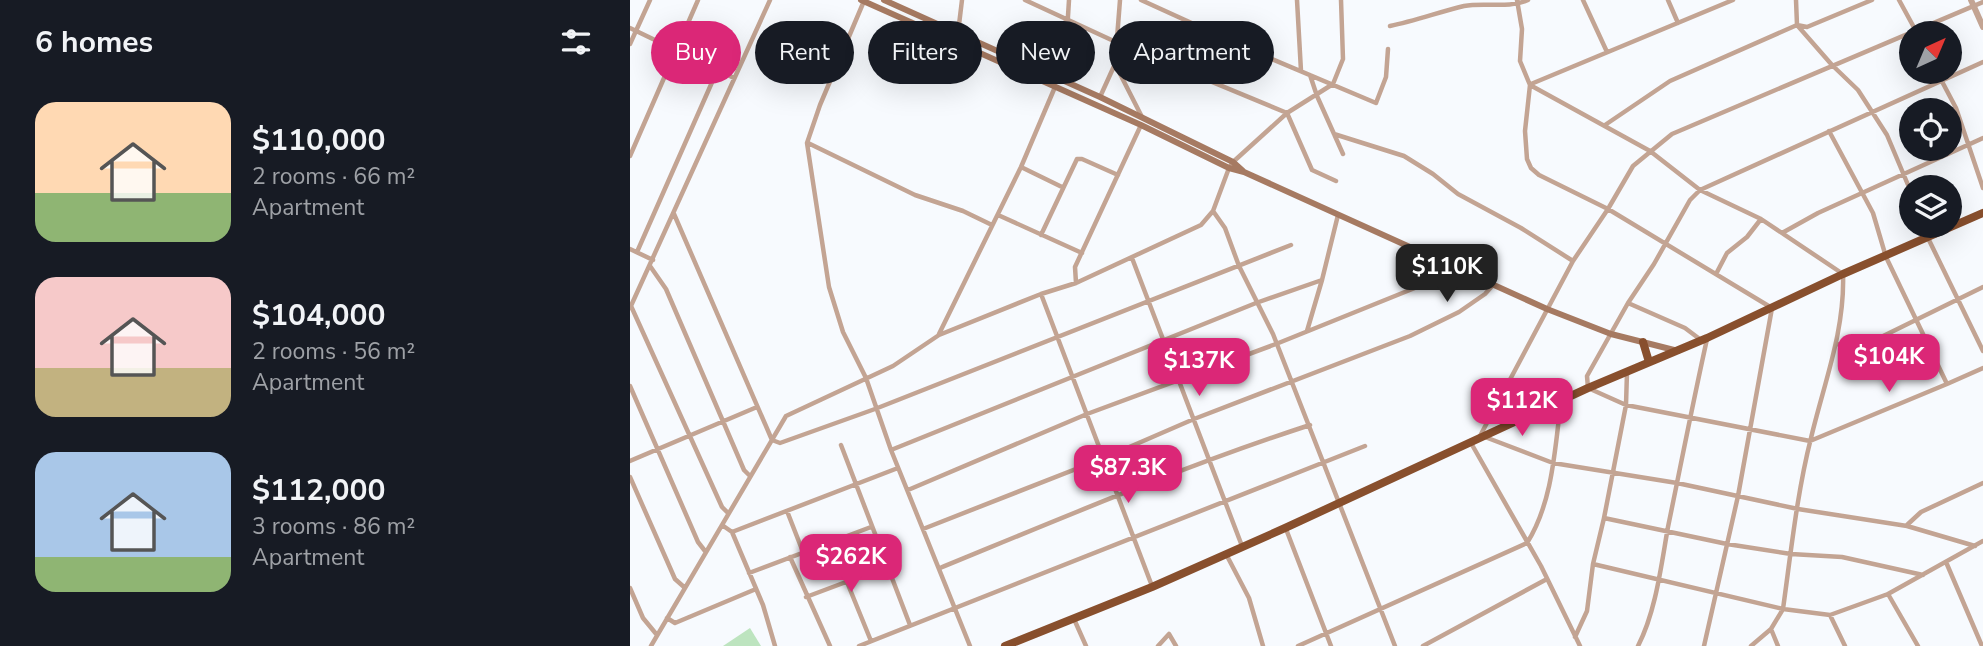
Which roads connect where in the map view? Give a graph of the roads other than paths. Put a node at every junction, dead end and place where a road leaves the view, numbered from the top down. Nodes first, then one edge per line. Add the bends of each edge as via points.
1 (650, 0) edge
2 (698, 0) edge
3 (770, 0) edge
4 (884, 0) edge
5 (961, 0) edge
6 (1025, 0) edge
7 (1069, 0) edge
8 (1120, 0) edge
9 (1141, 0) edge
10 (1297, 0) edge
11 (1341, 0) edge
12 (1528, 0) edge
13 (1583, 0) edge
14 (1668, 0) edge
15 (1733, 0) edge
16 (1796, 0) edge
17 (1872, 0) edge
18 (1899, 0) edge
19 (865, 1) edge
20 (1518, 2) edge
21 (1983, 2) edge
22 (1973, 3) edge
23 (1067, 19) junction
24 (689, 21) edge
25 (931, 21) edge
26 (959, 21) edge
27 (1119, 21) edge
28 (1910, 21) edge
29 (1938, 21) edge
30 (1678, 23) junction
31 (1797, 25) junction
32 (1390, 26) dead end
33 (1983, 27) edge
34 (632, 30) edge
35 (651, 39) edge
36 (1109, 39) edge
37 (1899, 39) edge
38 (630, 44) edge
39 (1388, 49) dead end
40 (1607, 52) junction
41 (1983, 62) edge
42 (741, 63) edge
43 (1832, 65) junction
44 (1301, 71) junction
45 (1962, 71) edge
46 (1310, 75) junction
47 (1109, 77) edge
48 (662, 84) edge
49 (712, 84) edge
50 (731, 84) edge
51 (1071, 84) edge
52 (1125, 84) edge
53 (1217, 84) edge
54 (1333, 84) junction
55 (1932, 84) edge
56 (1943, 84) edge
57 (1530, 85) junction
58 (1055, 87) junction
59 (1317, 96) junction
60 (1100, 97) junction
61 (1872, 111) junction
62 (1287, 113) junction
63 (1142, 117) junction
64 (1141, 125) junction
65 (1605, 125) junction
66 (1829, 131) junction
67 (1334, 134) junction
68 (1983, 138) edge
69 (807, 143) junction
70 (1968, 144) junction
71 (1650, 151) junction
72 (1343, 154) dead end
73 (630, 156) edge
74 (1231, 165) junction
75 (1021, 167) junction
76 (1902, 173) junction
77 (1118, 175) junction
78 (1336, 181) dead end
79 (1062, 187) junction
80 (1983, 188) edge
81 (1700, 190) junction
82 (1862, 192) junction
83 (1608, 209) junction
84 (1213, 211) junction
85 (1983, 213) edge
86 (674, 214) junction
87 (998, 215) junction
88 (1338, 215) junction
89 (1761, 219) junction
90 (1962, 223) edge
91 (992, 225) junction
92 (1782, 233) junction
93 (1041, 234) junction
94 (1928, 238) joint
95 (1666, 243) junction
96 (1291, 245) dead end
97 (630, 248) edge
98 (637, 252) junction
99 (1082, 253) junction
100 (1886, 257) junction
101 (1132, 258) junction
102 (1573, 261) junction
103 (651, 263) junction
104 (1447, 265) junction
105 (1239, 266) junction
106 (1716, 274) junction
107 (1843, 274) junction
108 (1322, 280) junction
109 (1076, 283) junction
110 (1493, 285) junction
111 (1983, 287) edge
112 (1041, 294) junction
113 (1958, 299) junction
114 (1148, 303) junction
115 (1256, 303) junction
116 (1628, 303) junction
117 (630, 307) edge
118 (1772, 308) junction
119 (1547, 309) junction
120 (1916, 320) junction
121 (1306, 332) junction
122 (1611, 334) junction
123 (939, 335) junction
124 (1057, 337) junction
125 (1705, 339) junction
126 (1164, 340) junction
127 (1643, 342) junction
128 (1276, 344) junction
129 (1837, 344) junction
130 (1678, 351) junction
131 (1983, 351) edge
132 (1649, 362) junction
133 (1983, 368) edge
134 (1627, 372) junction
135 (1072, 376) junction
136 (866, 378) junction
137 (1179, 381) junction
138 (1292, 383) junction
139 (1947, 384) junction
140 (630, 386) edge
141 (1588, 388) junction
142 (1562, 400) junction
143 (1626, 405) junction
144 (757, 407) junction
145 (875, 409) junction
146 (1087, 414) junction
147 (1689, 418) junction
148 (1194, 419) junction
149 (723, 421) junction
150 (1310, 425) junction
151 (1750, 429) junction
152 (690, 434) junction
153 (1478, 439) junction
154 (772, 440) junction
155 (1810, 441) junction
156 (841, 445) dead end
157 (1365, 446) dead end
158 (656, 448) junction
159 (891, 450) junction
160 (1104, 458) junction
161 (630, 461) edge
162 (1211, 461) junction
163 (1322, 463) junction
164 (1553, 463) junction
165 (898, 468) junction
166 (1614, 472) junction
167 (750, 476) junction
168 (630, 477) edge
169 (1677, 483) junction
170 (1983, 483) edge
171 (855, 484) junction
172 (908, 489) junction
173 (1119, 495) junction
174 (1738, 496) junction
175 (1226, 499) junction
176 (1338, 503) junction
177 (1798, 509) junction
178 (787, 511) junction
179 (728, 513) junction
180 (1604, 518) junction
181 (722, 525) junction
182 (1907, 526) junction
183 (871, 527) junction
184 (1285, 528) junction
185 (923, 529) junction
186 (732, 532) junction
187 (1667, 532) junction
188 (1135, 537) junction
189 (1983, 541) edge
190 (1527, 542) junction
191 (1727, 544) junction
192 (1242, 546) junction
193 (1975, 546) junction
194 (705, 551) junction
195 (803, 553) junction
196 (1226, 554) junction
197 (1791, 554) junction
198 (790, 557) junction
199 (1946, 562) junction
200 (1593, 564) junction
201 (886, 567) junction
202 (940, 568) junction
203 (749, 573) junction
204 (1923, 575) junction
205 (1547, 579) junction
206 (1658, 580) junction
207 (847, 582) junction
208 (684, 587) junction
209 (1152, 587) junction
210 (630, 588) edge
211 (756, 589) junction
212 (1716, 592) junction
213 (1888, 594) junction
214 (806, 597) junction
215 (955, 607) junction
216 (1783, 609) junction
217 (1380, 610) junction
218 (1830, 615) junction
219 (667, 618) junction
220 (1074, 619) junction
221 (910, 625) junction
222 (1771, 629) junction
223 (1326, 634) junction
224 (657, 635) junction
225 (1576, 637) junction
226 (871, 641) junction
227 (651, 646) edge
228 (775, 646) edge
229 (830, 646) edge
230 (859, 646) edge
231 (970, 646) edge
232 (1004, 646) edge
233 (1086, 646) edge
234 (1158, 646) edge
235 (1176, 646) edge
236 (1263, 646) edge
237 (1298, 646) edge
238 (1331, 646) edge
239 (1395, 646) edge
240 (1423, 646) edge
241 (1580, 646) edge
242 (1638, 646) edge
243 (1705, 646) edge
244 (1751, 646) edge
245 (1778, 646) edge
246 (1846, 646) edge
247 (1918, 646) edge
248 (1982, 646) edge

1 - 34 street
2 - 24 street
3 - 42 street
4 - 25 main road
5 - 26 street
6 - 23 street
7 - 23 street
8 - 27 street
9 - 44 street
10 - 44 street
11 - 54 street via 1343,58
12 - 20 street
13 - 40 street
14 - 30 street
15 - 30 street
16 - 31 street
17 - 31 street via 1807,27
18 - 28 street
19 - 58 main road
19 - 69 street
20 - 32 street via 1465,6
20 - 57 street via 1520,61
21 - 22 street
22 - 29 street
22 - 33 street
23 - 36 street
30 - 40 street
31 - 43 street
31 - 65 street via 1670,80
34 - 35 street
34 - 38 street
37 - 43 street
39 - 54 street via 1386,77 1376,103
40 - 57 street
41 - 45 street
43 - 61 street
43 - 71 street via 1672,134
44 - 46 street
46 - 54 street
46 - 59 street
47 - 60 street
48 - 73 street
49 - 98 street
50 - 86 street
51 - 60 main road
52 - 63 street
53 - 62 street
54 - 59 street
55 - 61 street
56 - 70 street
57 - 65 street
57 - 83 street via 1525,131 1531,168
58 - 64 main road
58 - 75 street
59 - 62 street
59 - 67 street
60 - 63 main road
61 - 66 street
61 - 76 street
62 - 74 street
62 - 78 street via 1312,170
63 - 74 main road
64 - 74 main road
64 - 77 street
65 - 71 street
66 - 81 street
66 - 82 street
67 - 72 street
67 - 102 street via 1404,156 1458,194
68 - 70 street
69 - 91 street via 915,195
69 - 136 street via 829,287 843,332
70 - 76 street
70 - 80 street
71 - 81 street
71 - 83 street via 1633,166
74 - 84 street
74 - 88 main road
75 - 79 street
75 - 87 street
76 - 82 street
77 - 79 street via 1077,159
77 - 99 street
79 - 93 street
81 - 89 street
81 - 95 street
82 - 92 street
82 - 100 street
83 - 95 street
83 - 102 street
84 - 101 street via 1201,225
84 - 105 street via 1225,228
85 - 90 highway
86 - 103 street
86 - 144 street
87 - 91 street
87 - 93 street
88 - 104 main road
88 - 108 street
89 - 92 street
89 - 106 street via 1727,253
91 - 123 street
92 - 107 street
93 - 99 street
94 - 100 highway
94 - 113 street
95 - 106 street
95 - 116 street
96 - 105 street
97 - 98 street
98 - 103 street
99 - 109 street via 1075,267
100 - 107 highway
100 - 120 street
101 - 109 street
101 - 114 street
102 - 119 street
103 - 117 street
103 - 149 street
104 - 110 main road
104 - 121 street via 1442,277
105 - 114 street
105 - 115 street
106 - 118 street
107 - 118 highway
107 - 129 street
108 - 115 street
108 - 121 street
109 - 112 street
110 - 119 main road
110 - 138 street via 1459,312 1426,329
111 - 113 street
112 - 123 street
112 - 124 street
113 - 120 street
113 - 131 street
114 - 124 street
114 - 126 street
115 - 126 street
115 - 128 street
116 - 122 street
116 - 125 street
117 - 152 street
118 - 125 highway
118 - 151 street
119 - 122 main road
119 - 153 street
120 - 129 street via 1854,348
120 - 139 street
121 - 128 street
122 - 127 main road
122 - 141 street via 1587,376
123 - 136 street
124 - 135 street
124 - 145 street
125 - 130 highway
125 - 147 street
126 - 135 street
126 - 137 street
127 - 130 main road
127 - 132 highway
128 - 137 street
128 - 138 street
129 - 155 street
130 - 132 highway
132 - 134 highway
133 - 139 street
134 - 141 highway
134 - 143 street
135 - 146 street
135 - 159 street
136 - 145 street
136 - 154 street via 786,416
137 - 146 street
137 - 148 street
138 - 148 street
138 - 150 street
139 - 155 street
140 - 158 street
141 - 142 highway
141 - 143 street
142 - 153 highway
142 - 164 street
143 - 147 street
143 - 166 street
144 - 149 street
144 - 154 street
145 - 154 street via 780,443
145 - 159 street
146 - 160 street
146 - 172 street
147 - 151 street
147 - 169 street
148 - 160 street
148 - 162 street
149 - 152 street
149 - 167 street
150 - 162 street
150 - 163 street
151 - 155 street
151 - 174 street
152 - 158 street
152 - 179 street
153 - 164 street
153 - 176 highway
153 - 190 street
154 - 167 street
155 - 177 street
156 - 171 street
157 - 163 street
158 - 161 street
158 - 194 street
159 - 165 street
160 - 173 street
160 - 185 street
162 - 173 street
162 - 175 street
163 - 175 street
163 - 176 street
164 - 166 street
164 - 190 street via 1537,527
165 - 171 street
165 - 172 street
166 - 169 street
166 - 180 street
167 - 179 street
168 - 208 street via 675,579
169 - 174 street
169 - 187 street
170 - 182 street via 1921,512
171 - 178 street
171 - 183 street
172 - 185 street
173 - 188 street
173 - 202 street
174 - 177 street
174 - 191 street
175 - 188 street
175 - 192 street
176 - 184 highway
176 - 217 street
177 - 182 street
177 - 197 street
178 - 186 street
178 - 195 street
179 - 181 street
180 - 187 street
180 - 200 street
181 - 186 street
181 - 194 street
182 - 193 street
183 - 195 street
183 - 201 street
184 - 192 highway
184 - 223 street
185 - 202 street
186 - 203 street
187 - 191 street
187 - 206 street
188 - 209 street
188 - 215 street
189 - 193 street
190 - 205 street
190 - 217 street
191 - 197 street
191 - 212 street
192 - 196 highway
193 - 199 street
194 - 208 street
195 - 198 street
196 - 209 highway
196 - 236 street via 1249,598
197 - 204 street via 1842,557
197 - 216 street
198 - 203 street
198 - 214 street
199 - 204 street
199 - 248 street
200 - 206 street
200 - 225 street via 1587,611
201 - 207 street
201 - 221 street
202 - 215 street
203 - 211 street
204 - 213 street
205 - 225 street
205 - 240 street
206 - 212 street
206 - 242 street
207 - 214 street
207 - 226 street
208 - 219 street
209 - 220 highway
210 - 224 street via 643,618
211 - 219 street via 675,623
211 - 228 street
212 - 216 street
212 - 243 street
213 - 218 street
213 - 247 street
214 - 229 street
215 - 221 street
215 - 231 street
216 - 218 street
216 - 222 street
217 - 223 street
217 - 239 street
218 - 246 street
219 - 224 street
220 - 232 highway
220 - 233 street
221 - 226 street
222 - 244 street
222 - 245 street
223 - 237 street
223 - 238 street
224 - 227 street
225 - 241 street
226 - 230 street
234 - 235 street via 1169,634

